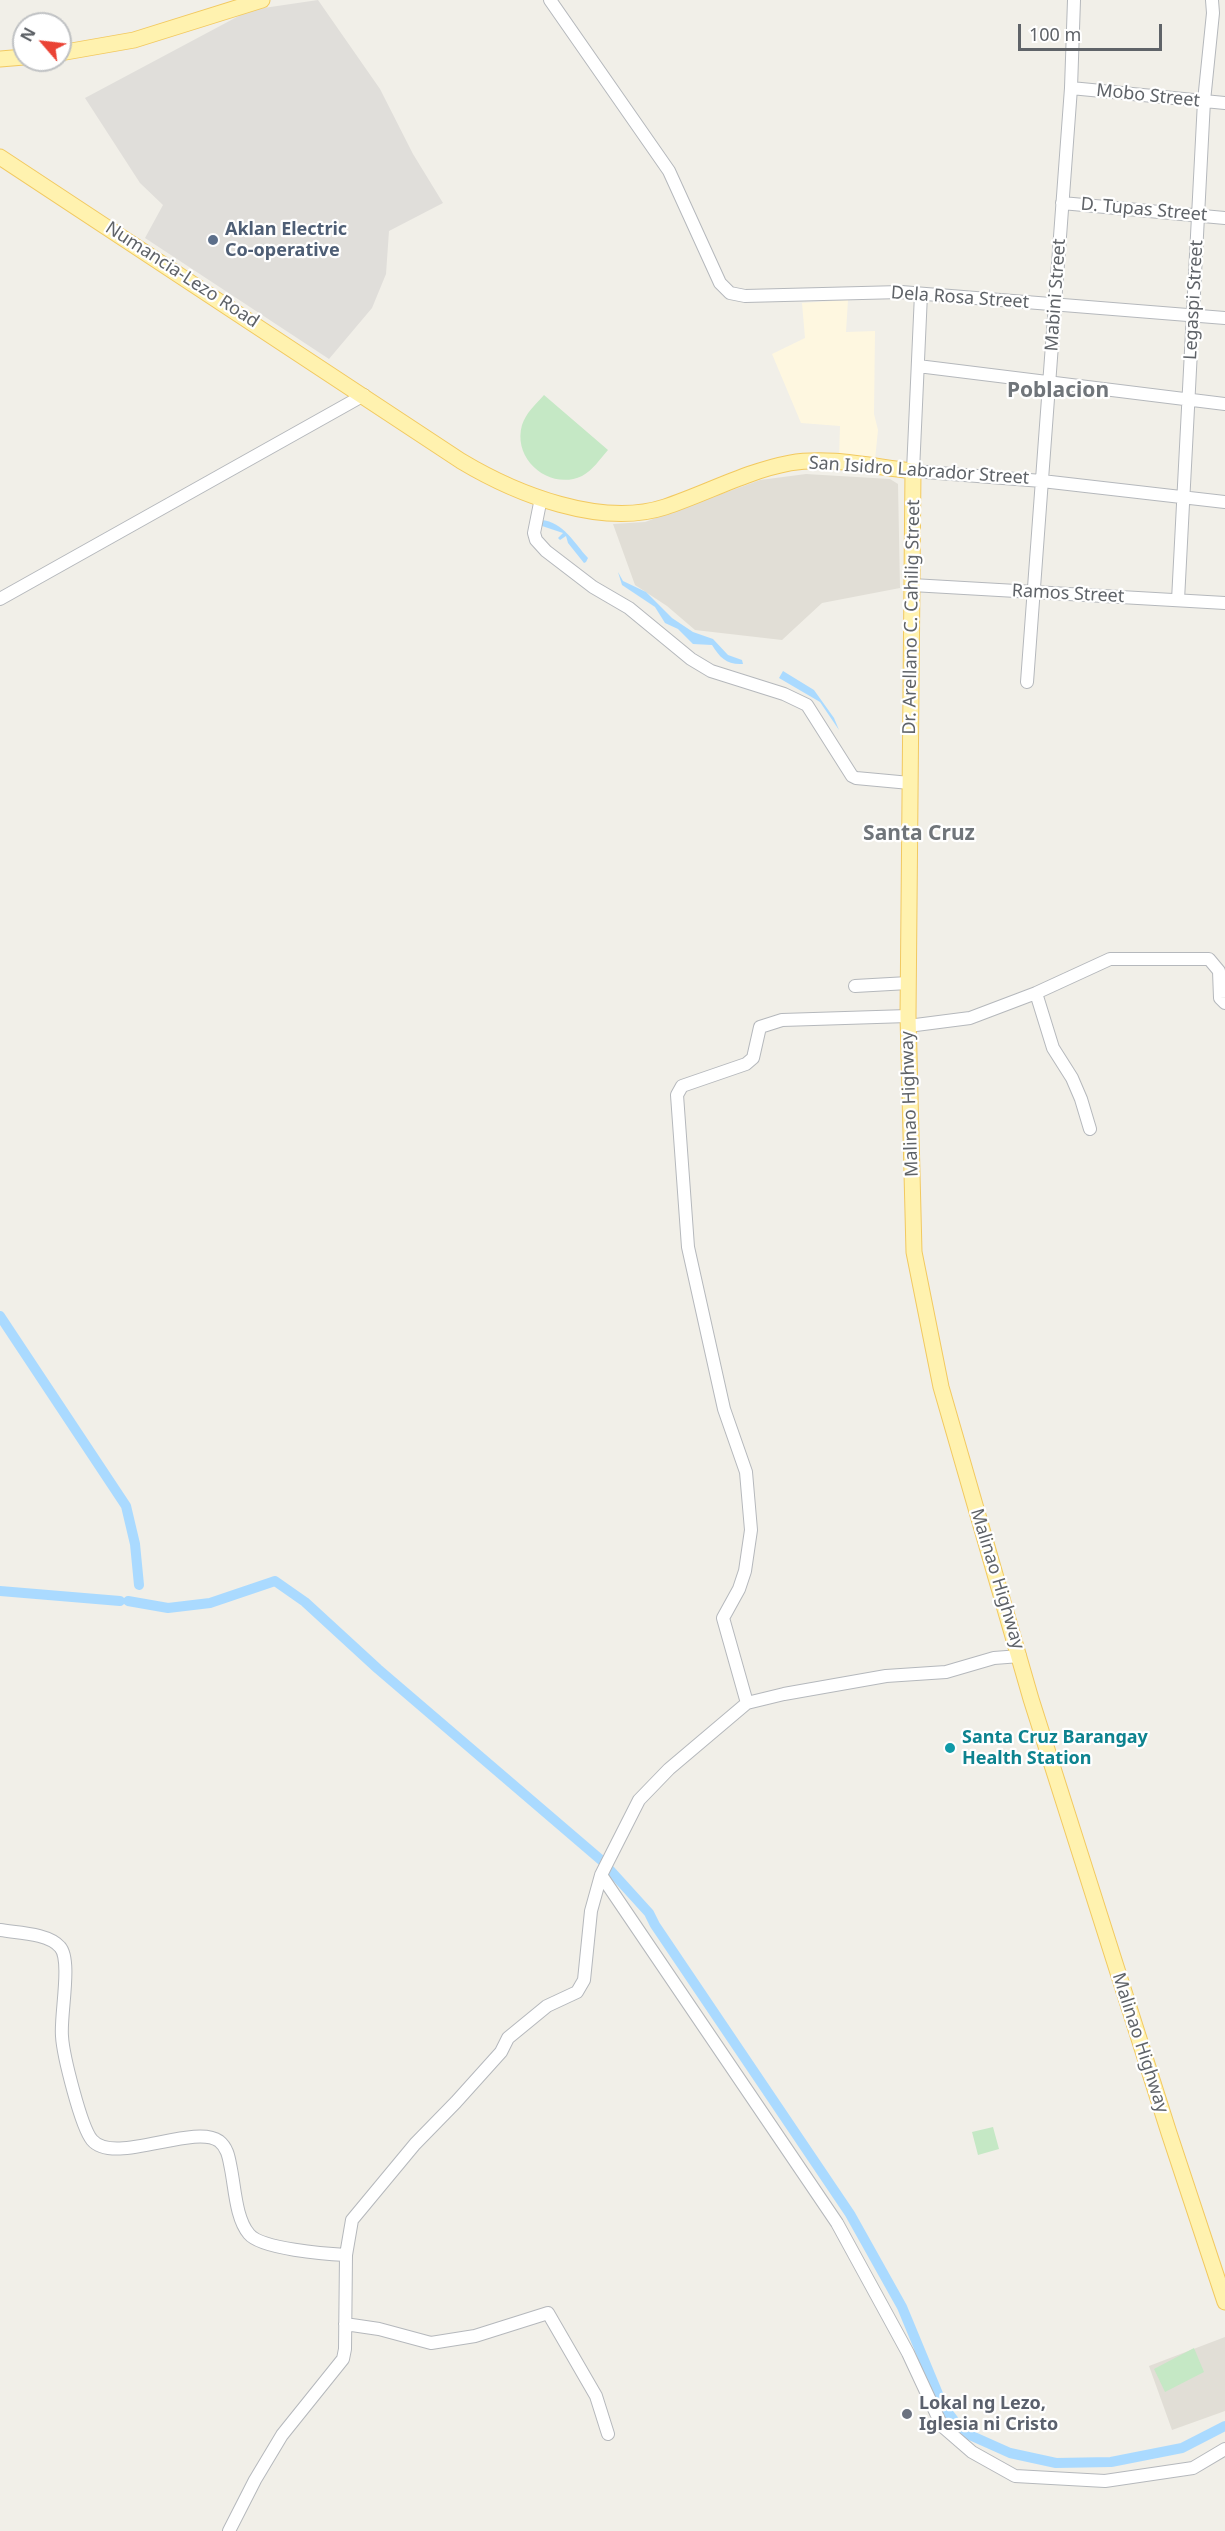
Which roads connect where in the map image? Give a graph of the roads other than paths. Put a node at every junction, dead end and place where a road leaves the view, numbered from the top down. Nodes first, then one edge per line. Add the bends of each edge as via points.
1 (262, 0) edge
2 (550, 0) edge
3 (1074, 0) edge
4 (1212, 0) edge
5 (72, 51) edge
6 (1071, 88) junction
7 (1204, 101) junction
8 (1225, 103) edge
9 (0, 157) edge
10 (1062, 203) junction
11 (1198, 215) junction
12 (1225, 218) edge
13 (921, 294) junction
14 (1055, 304) junction
15 (1193, 316) junction
16 (1225, 318) edge
17 (918, 366) junction
18 (1049, 382) junction
19 (364, 395) junction
20 (1189, 400) junction
21 (1225, 404) edge
22 (913, 471) junction
23 (1042, 481) junction
24 (1183, 497) junction
25 (541, 498) junction
26 (1225, 502) edge
27 (912, 585) junction
28 (1032, 592) junction
29 (0, 599) edge
30 (1178, 600) junction
31 (1225, 603) edge
32 (1027, 682) dead end
33 (910, 783) junction
34 (909, 832) joint
35 (908, 983) junction
36 (855, 986) dead end
37 (1036, 993) junction
38 (1225, 1003) edge
39 (908, 1021) junction
40 (1090, 1129) dead end
41 (1020, 1656) junction
42 (747, 1703) junction
43 (601, 1875) junction
44 (0, 1930) edge
45 (345, 2255) junction
46 (1225, 2302) edge
47 (345, 2324) junction
48 (608, 2434) dead end
49 (1225, 2450) edge
50 (229, 2531) edge

1 - 5 main road via 134,40
2 - 13 street, Dela Rosa Street via 669,171 708,261 730,293
3 - 6 street, Mabini Street
4 - 7 street, Legaspi Street via 1214,13
6 - 7 street, Mobo Street
6 - 10 street, Mabini Street
7 - 8 street, Mobo Street
7 - 11 street, Legaspi Street
9 - 19 main road, Numancia-Lezo Road
10 - 11 street, D. Tupas Street
10 - 14 street, Mabini Street
11 - 12 street, D. Tupas Street
11 - 15 street, Legaspi Street
13 - 14 street, Dela Rosa Street
13 - 17 street, Dr. Arellano C. Cahilig Street
14 - 15 street, Dela Rosa Street
14 - 18 street, Mabini Street
15 - 16 street, Dela Rosa Street
15 - 20 street, Legaspi Street
17 - 18 street
17 - 22 street, Dr. Arellano C. Cahilig Street
18 - 20 street
18 - 23 street, Mabini Street
19 - 25 main road, San Isidro Labrador Street via 485,475
19 - 29 street
20 - 21 street
20 - 24 street, Legaspi Street
22 - 23 street, San Isidro Labrador Street
22 - 25 main road, San Isidro Labrador Street via 793,462 664,507 637,512 587,509
22 - 27 main road, Dr. Arellano C. Cahilig Street
23 - 24 street, San Isidro Labrador Street
23 - 28 street, Mabini Street
24 - 26 street, San Isidro Labrador Street
24 - 30 street, Legaspi Street
25 - 33 street via 535,523 536,540 576,575 629,608 711,671 807,705 852,776
27 - 28 street, Ramos Street
27 - 33 main road, Dr. Arellano C. Cahilig Street
28 - 30 street, Ramos Street
28 - 32 street, Mabini Street
30 - 31 street, Ramos Street
33 - 34 main road, Dr. Arellano C. Cahilig Street
34 - 35 main road, Malinao Highway
35 - 36 street
35 - 39 main road, Malinao Highway
37 - 38 street via 1110,958 1209,959 1219,971 1220,998
37 - 39 street via 970,1018
37 - 40 street via 1053,1048 1072,1078
39 - 41 main road, Malinao Highway via 914,1252 942,1387
39 - 42 street via 768,1023 760,1027 753,1059 682,1086 677,1095 688,1247 724,1409 746,1472 751,1530 745,1571 723,1618
41 - 42 street via 994,1658 946,1672 886,1676
41 - 46 main road, Malinao Highway via 1168,2133
42 - 43 street via 639,1800
43 - 45 street via 591,1911 584,1980 577,1992 547,2006 508,2038 501,2052 415,2144 352,2220
43 - 49 street via 837,2223 908,2353 942,2426 972,2452 1015,2476 1105,2481 1193,2468
44 - 45 street via 51,1939 62,1948 62,2036 81,2113 96,2144 110,2148 148,2146 204,2135 219,2141 227,2151 241,2218 250,2236 309,2253
45 - 47 street
47 - 48 street via 431,2343 475,2336 548,2313 596,2396
47 - 50 street via 343,2359 282,2435

